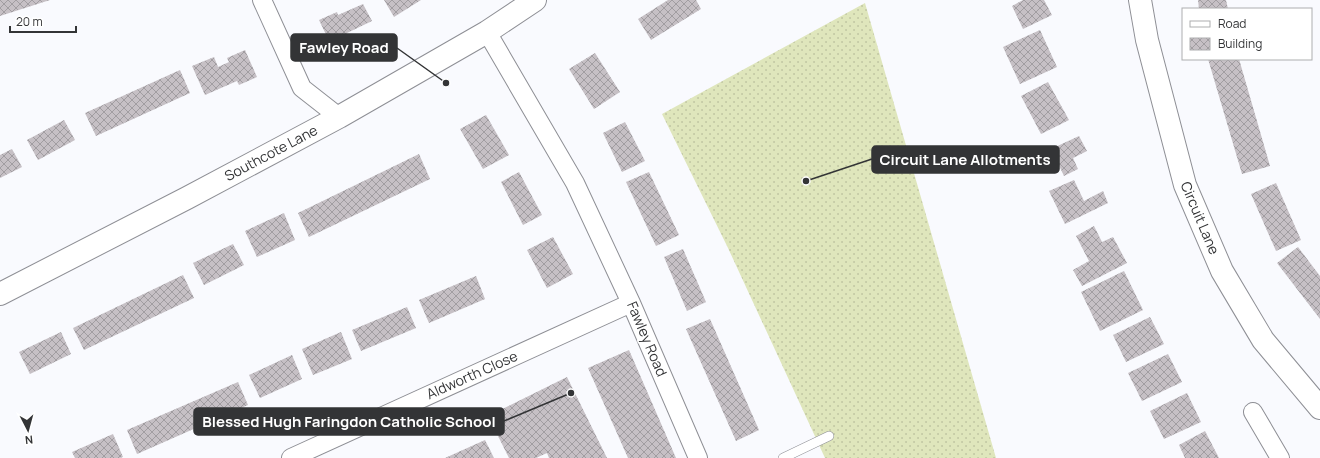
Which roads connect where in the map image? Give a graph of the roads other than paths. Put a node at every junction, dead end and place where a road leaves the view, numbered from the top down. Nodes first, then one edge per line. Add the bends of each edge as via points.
1 (262, 0) edge
2 (535, 0) edge
3 (1140, 0) edge
4 (487, 32) junction
5 (339, 117) junction
6 (0, 294) edge
7 (631, 303) junction
8 (1320, 408) edge
9 (1253, 412) dead end
10 (829, 436) dead end
11 (291, 458) edge
12 (698, 458) edge
13 (783, 458) edge
14 (1280, 458) edge

1 - 5 street via 302,88
2 - 4 street, Southcote Lane
3 - 8 street, Circuit Lane via 1147,40 1185,185 1222,271 1263,340
4 - 5 street, Southcote Lane
4 - 7 street, Fawley Road via 575,183
5 - 6 street, Southcote Lane
7 - 11 street, Aldworth Close
7 - 12 street, Fawley Road
9 - 14 street
10 - 13 lane

